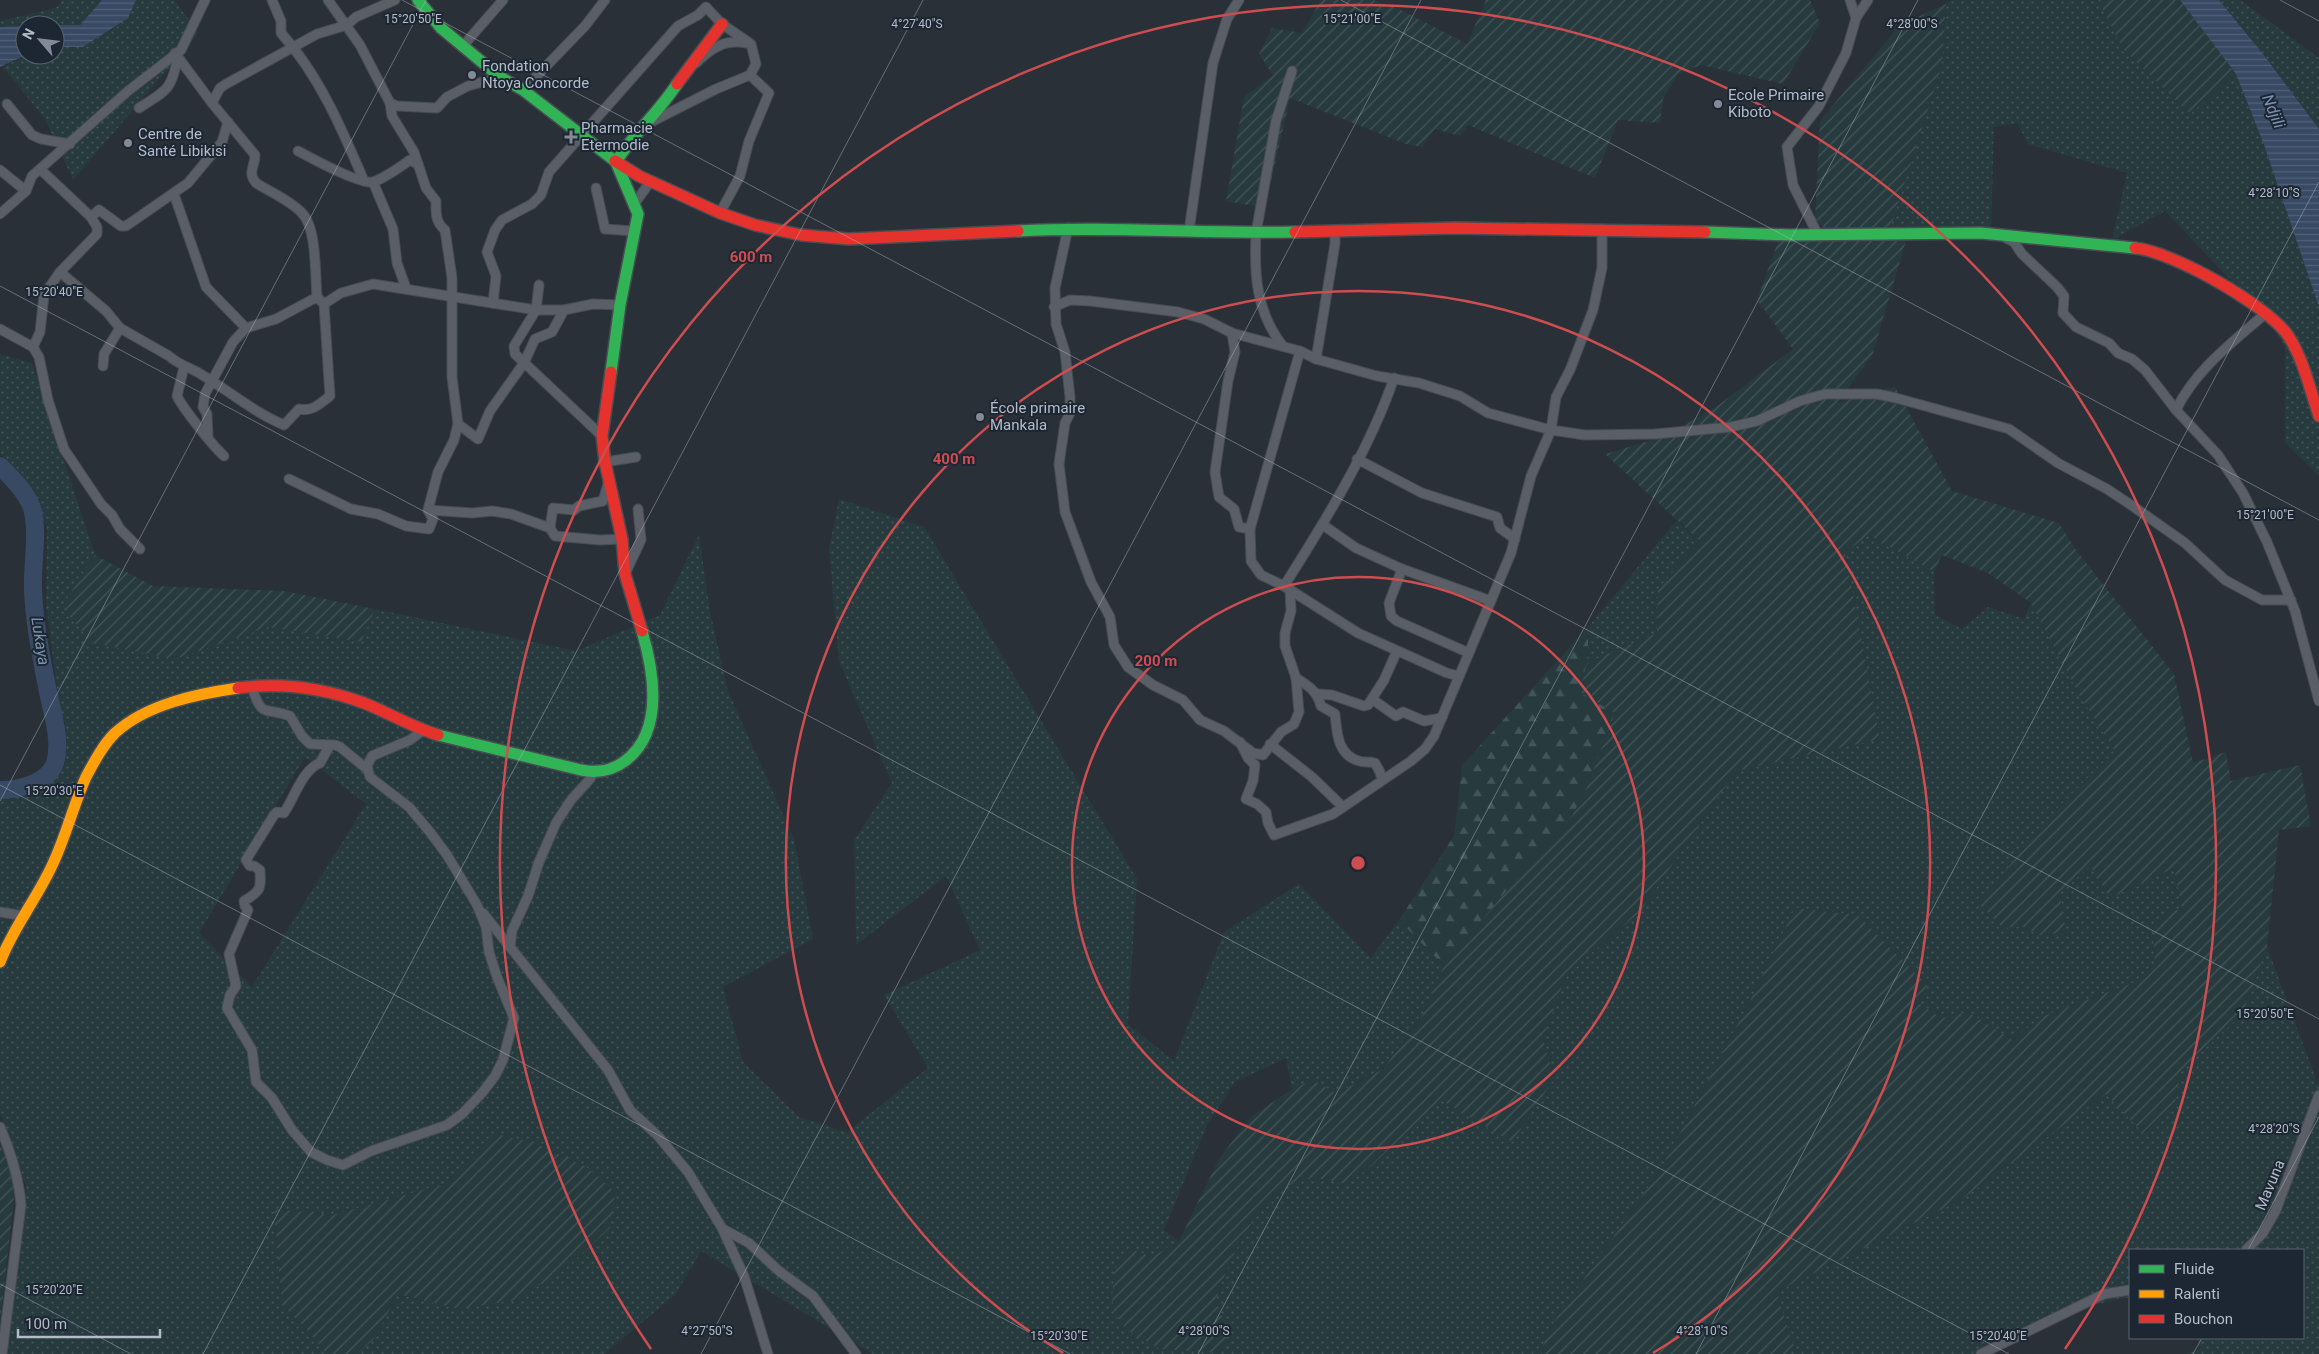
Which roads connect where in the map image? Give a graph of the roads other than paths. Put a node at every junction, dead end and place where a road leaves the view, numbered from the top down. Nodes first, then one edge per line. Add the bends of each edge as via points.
1 (205, 0) edge
2 (272, 0) edge
3 (328, 0) edge
4 (395, 0) edge
5 (418, 0) edge
6 (503, 0) edge
7 (605, 0) edge
8 (1239, 0) edge
9 (1850, 0) edge
10 (1868, 0) edge
11 (1856, 18) junction
12 (722, 24) junction
13 (347, 25) junction
14 (751, 44) junction
15 (462, 47) junction
16 (294, 48) junction
17 (176, 55) junction
18 (1292, 71) dead end
19 (750, 75) junction
20 (500, 77) junction
21 (680, 80) junction
22 (523, 90) junction
23 (390, 103) junction
24 (7, 104) dead end
25 (212, 104) junction
26 (139, 108) dead end
27 (228, 122) junction
28 (645, 125) junction
29 (582, 135) junction
30 (70, 144) junction
31 (298, 151) dead end
32 (616, 162) junction
33 (418, 164) junction
34 (40, 169) junction
35 (0, 170) edge
36 (368, 181) junction
37 (650, 182) junction
38 (596, 188) dead end
39 (26, 191) junction
40 (174, 194) junction
41 (635, 203) junction
42 (720, 213) junction
43 (0, 214) edge
44 (91, 217) junction
45 (1068, 228) junction
46 (1602, 229) junction
47 (1189, 230) junction
48 (634, 231) junction
49 (1335, 231) junction
50 (1256, 233) junction
51 (1981, 233) junction
52 (1818, 235) junction
53 (60, 272) junction
54 (539, 286) dead end
55 (406, 288) junction
56 (452, 296) junction
57 (317, 297) junction
58 (493, 303) junction
59 (324, 304) junction
60 (620, 305) junction
61 (1054, 306) junction
62 (536, 310) junction
63 (564, 310) junction
64 (2266, 313) junction
65 (120, 328) junction
66 (246, 328) junction
67 (0, 329) edge
68 (1232, 333) junction
69 (1282, 345) junction
70 (33, 347) junction
71 (1300, 351) junction
72 (1316, 359) junction
73 (524, 364) junction
74 (103, 366) dead end
75 (184, 367) junction
76 (1394, 378) junction
77 (211, 382) junction
78 (2176, 410) junction
79 (2319, 416) edge
80 (458, 424) junction
81 (1551, 430) junction
82 (602, 436) junction
83 (208, 437) junction
84 (224, 456) dead end
85 (636, 457) dead end
86 (1357, 459) junction
87 (605, 462) junction
88 (609, 478) junction
89 (289, 479) dead end
90 (638, 509) dead end
91 (428, 510) junction
92 (1323, 525) junction
93 (550, 528) junction
94 (1250, 529) junction
95 (622, 539) junction
96 (1516, 539) junction
97 (140, 548) dead end
98 (1402, 569) junction
99 (625, 574) junction
100 (1287, 588) junction
101 (2291, 600) junction
102 (1492, 601) junction
103 (1397, 651) junction
104 (1469, 653) junction
105 (1459, 676) junction
106 (1296, 678) junction
107 (252, 687) junction
108 (1318, 694) junction
109 (1372, 699) junction
110 (2319, 701) edge
111 (1442, 718) junction
112 (422, 731) junction
113 (1240, 742) junction
114 (1270, 744) junction
115 (330, 745) junction
116 (367, 769) junction
117 (593, 772) junction
118 (1382, 780) junction
119 (1342, 807) junction
120 (477, 905) junction
121 (0, 912) edge
122 (24, 916) junction
123 (510, 946) junction
124 (0, 962) edge
125 (2319, 1095) edge
126 (0, 1127) edge
127 (722, 1228) junction
128 (2247, 1249) edge
129 (2129, 1290) edge
130 (2, 1354) edge
131 (768, 1354) edge
132 (856, 1354) edge
133 (1981, 1354) edge

1 - 17 street via 184,46
2 - 16 street via 281,21 281,33
3 - 13 street
4 - 13 street via 356,17
5 - 15 street
6 - 15 street
7 - 22 street via 585,26
8 - 47 street via 1227,19 1214,63
9 - 11 street
10 - 11 street
11 - 52 street via 1846,53 1819,106 1787,147 1793,184
12 - 14 street
12 - 21 street
12 - 29 street via 706,7 678,26
13 - 16 street via 317,34
13 - 23 street
14 - 19 street via 756,64
14 - 21 street via 734,41 720,45
15 - 20 street
16 - 25 street via 223,86
16 - 36 street via 315,79
17 - 25 street
17 - 26 street via 170,86
17 - 30 street via 128,91
18 - 50 street via 1276,121
19 - 28 street
19 - 42 street via 769,93 749,141 740,176
20 - 22 street
20 - 23 street via 468,86 447,97 437,108
21 - 28 street
22 - 29 street
23 - 33 street via 392,116
24 - 30 street via 32,135
25 - 27 street
27 - 40 street via 222,142 188,183
27 - 57 street via 255,155 251,169 256,183 295,207 307,219 311,230
28 - 32 street via 629,140
29 - 32 street
29 - 58 street via 549,172 541,195 532,204 502,220 495,230 487,252 496,276
30 - 34 street
31 - 36 street
32 - 37 street
32 - 41 street
33 - 36 street via 410,160
33 - 56 street via 426,188 436,202 439,226 445,230
34 - 39 street via 32,176
34 - 44 street
35 - 39 street
36 - 55 street via 393,229 397,263
37 - 41 street
37 - 42 street
38 - 48 street via 605,229
39 - 43 street
40 - 44 street via 126,226 121,226 101,210
40 - 66 street via 206,287
41 - 48 street via 638,214
42 - 45 street via 801,236 849,238
44 - 53 street via 97,226 97,234
45 - 47 street
45 - 61 street
46 - 49 street
46 - 52 street
46 - 81 street via 1602,268 1593,310 1556,397
47 - 50 street
48 - 60 street
49 - 50 street
49 - 72 street
50 - 69 street via 1259,300 1265,320
51 - 52 street
51 - 64 street via 2148,249 2172,258
51 - 78 street via 2014,242 2064,296 2063,313 2076,327 2109,344 2146,370
53 - 65 street via 106,310
53 - 70 street via 44,295 40,332
54 - 62 street
55 - 56 street
55 - 59 street via 370,284 341,293
56 - 58 street
56 - 80 street via 452,377
57 - 59 street
57 - 66 street via 276,319
58 - 62 street
59 - 77 street via 330,396 312,409 299,409 284,425 262,416
60 - 63 street via 593,304
60 - 82 street
61 - 68 street via 1070,300 1178,312 1204,319
61 - 113 street via 1065,352 1070,397 1070,413 1065,423 1059,464 1065,512 1091,582 1110,617 1114,645 1128,667 1153,685 1183,700 1200,720
62 - 63 street
62 - 73 street via 514,346 515,354
63 - 73 street via 552,332 535,339
64 - 78 street via 2196,378
64 - 79 street via 2287,335
65 - 74 street via 104,354
65 - 75 street
66 - 77 street via 233,342
67 - 70 street
68 - 69 street
68 - 94 street via 1235,352 1215,472 1219,497 1234,509 1239,527
69 - 71 street
70 - 97 street via 39,358 64,449 120,529
71 - 72 street
71 - 94 street
72 - 76 street
73 - 80 street via 490,411 478,439
73 - 82 street
75 - 77 street
75 - 83 street via 177,396
76 - 81 street via 1460,396 1488,413
76 - 86 street via 1384,406
77 - 83 street via 203,407 207,414
78 - 101 street via 2218,455 2243,493
80 - 91 street via 438,472
81 - 96 street via 1531,476
81 - 101 street via 1593,435 1655,434 1731,427 1757,422 1800,401 1825,394 1877,394 2009,429 2058,463 2134,507 2185,543 2225,580 2262,600
82 - 87 street
83 - 84 street via 212,446
85 - 87 street
86 - 92 street
86 - 96 street via 1422,493 1497,517 1500,528
87 - 88 street
88 - 93 street via 602,501 574,510 553,508
88 - 95 street
89 - 91 street via 351,508 378,514 406,526 429,529 433,519
90 - 99 street via 641,540
91 - 93 street via 492,511
92 - 98 street via 1356,548
92 - 100 street
93 - 95 street via 555,536
94 - 100 street via 1251,561 1261,575
95 - 99 street
96 - 102 street
98 - 102 street
98 - 104 street via 1388,602 1391,616
99 - 117 street via 652,681 651,719 645,739 633,755 618,767
100 - 103 street via 1358,633
100 - 106 street via 1291,611 1285,646
101 - 110 street
102 - 104 street
103 - 105 street
103 - 109 street
104 - 105 street
105 - 111 street
106 - 108 street
106 - 114 street via 1298,717
107 - 112 street via 288,686 355,700
107 - 115 street via 262,709 290,716 310,744
107 - 122 street via 169,704 121,726 96,761 82,788 55,858
108 - 109 street via 1332,695 1364,706
108 - 118 street via 1321,706 1335,714 1338,742 1343,749 1354,759 1375,763
109 - 111 street via 1396,716 1403,712 1424,722
111 - 118 street via 1425,749
112 - 116 street via 410,740 372,756
112 - 117 street
113 - 114 street via 1253,753 1263,755
113 - 119 street via 1248,758 1256,764 1246,799 1266,812 1274,836 1333,814
114 - 119 street via 1312,776
115 - 116 street via 340,747
115 - 120 street via 320,763 313,766 300,783 284,812 274,815 248,856 246,863 260,870 261,887 257,894 244,901 248,910 229,954 236,986 227,1008 252,1050 256,1082 272,1098 292,1130 311,1152 343,1164 447,1125 477,1099 495,1076 503,1060 514,1018 497,977 486,928
116 - 120 street via 373,781 409,807 430,832
117 - 123 street via 556,822 512,931
118 - 119 street
120 - 123 street
121 - 122 street
122 - 124 street
123 - 127 street via 608,1070 630,1110 658,1136 688,1172
125 - 128 street, Mavuna via 2276,1210 2263,1233
126 - 130 street via 15,1164 21,1205
127 - 131 street via 744,1276
127 - 132 street via 749,1243 813,1296
129 - 133 street via 2104,1294

